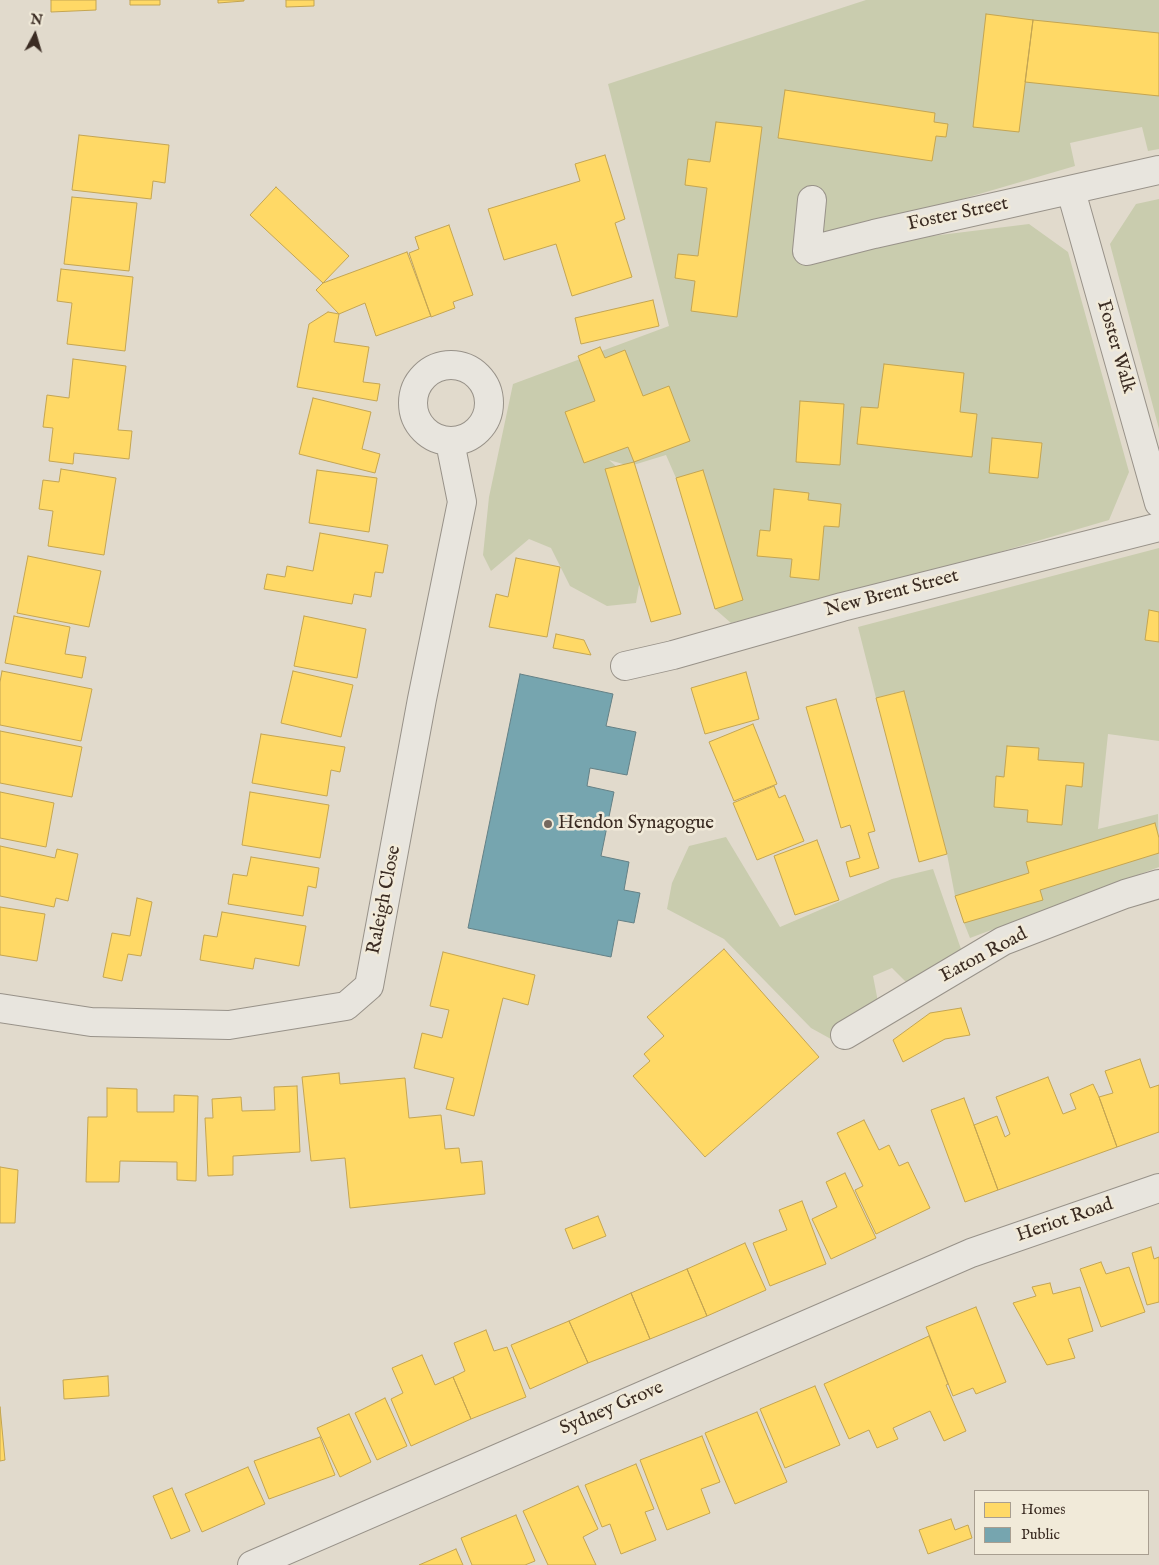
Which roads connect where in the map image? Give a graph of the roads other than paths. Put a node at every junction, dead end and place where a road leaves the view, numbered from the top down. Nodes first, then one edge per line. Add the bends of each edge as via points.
1 (1159, 170) edge
2 (1071, 191) junction
3 (812, 200) dead end
4 (450, 442) dead end
5 (1159, 503) edge
6 (1159, 526) edge
7 (625, 666) dead end
8 (1159, 884) edge
9 (0, 1008) edge
10 (845, 1035) dead end
11 (1159, 1188) edge
12 (972, 1253) joint
13 (252, 1565) edge

1 - 2 street, Foster Street
2 - 3 street, Foster Street via 807,251
2 - 5 street, Foster Walk
4 - 9 street, Raleigh Close via 462,502 368,986 346,1006 229,1025 92,1022
6 - 7 street, New Brent Street via 842,606
8 - 10 street, Eaton Road via 1003,941
11 - 12 street, Heriot Road
12 - 13 street, Sydney Grove

